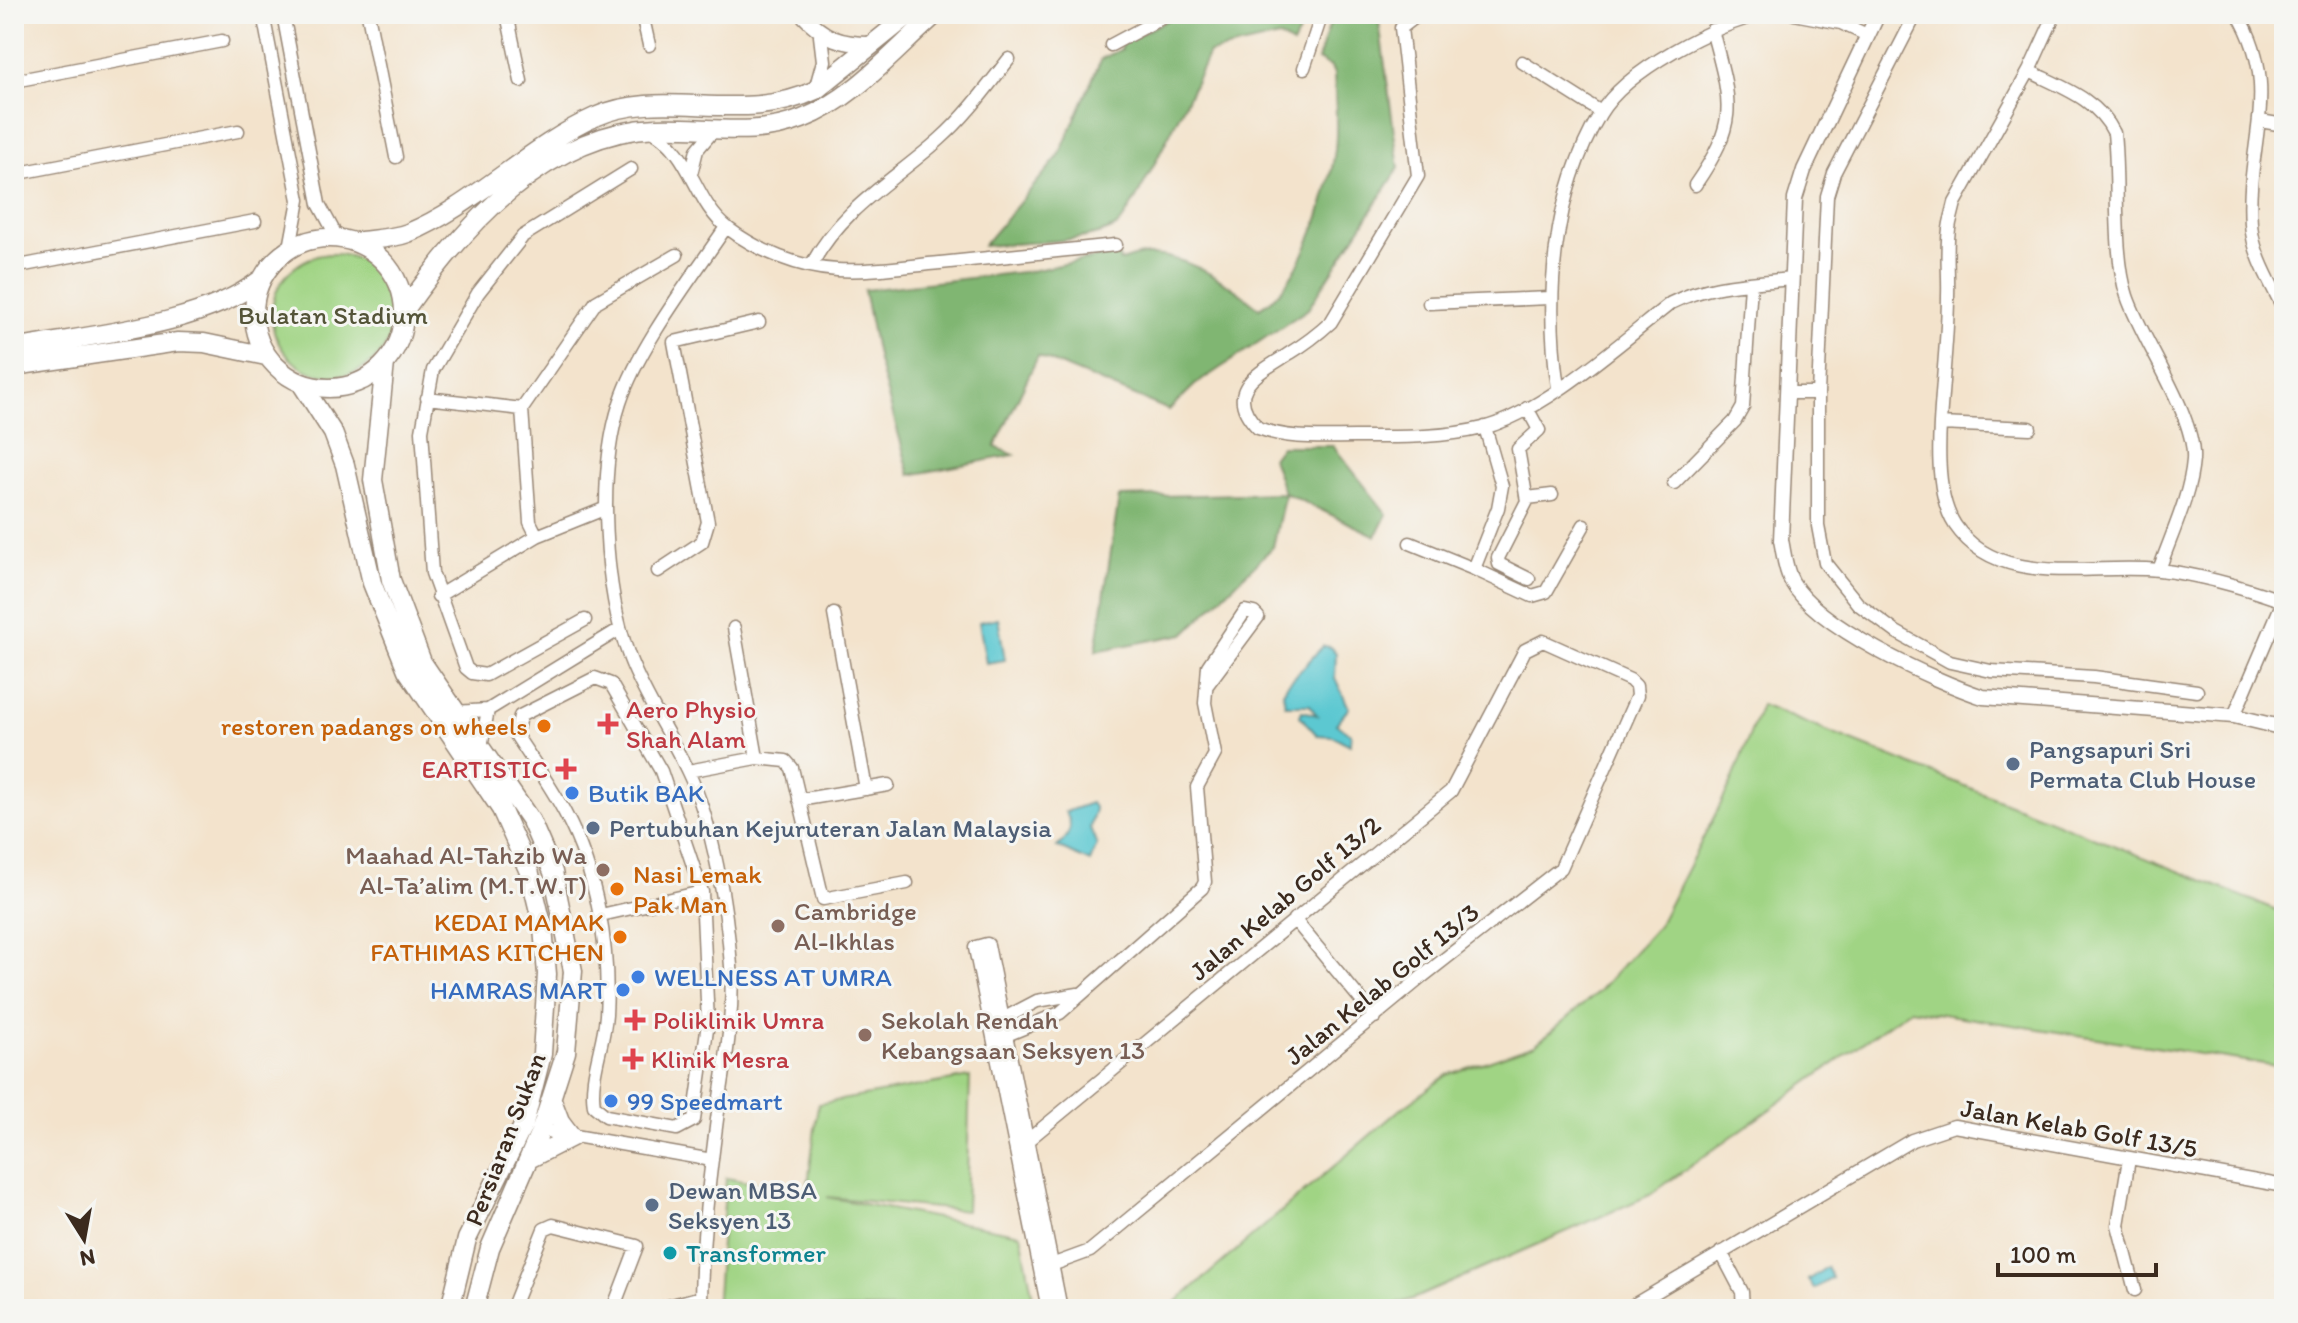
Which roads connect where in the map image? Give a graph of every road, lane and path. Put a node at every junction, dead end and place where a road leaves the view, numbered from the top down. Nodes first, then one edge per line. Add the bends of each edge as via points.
1 (263, 14) edge
2 (283, 14) edge
3 (368, 14) edge
4 (507, 14) edge
5 (642, 14) edge
6 (802, 14) edge
7 (910, 14) edge
8 (936, 14) edge
9 (1169, 14) edge
10 (1322, 14) edge
11 (1419, 14) edge
12 (1764, 14) edge
13 (1794, 14) edge
14 (1878, 14) edge
15 (1916, 14) edge
16 (2055, 14) edge
17 (2238, 14) edge
18 (1712, 30) junction
19 (1867, 35) junction
20 (821, 36) junction
21 (222, 41) dead end
22 (876, 43) junction
23 (649, 45) dead end
24 (1111, 45) dead end
25 (1009, 59) dead end
26 (1522, 62) dead end
27 (1304, 68) dead end
28 (2029, 71) junction
29 (14, 81) edge
30 (521, 81) dead end
31 (816, 90) junction
32 (1601, 112) junction
33 (2260, 121) junction
34 (2284, 125) edge
35 (647, 128) junction
36 (238, 131) dead end
37 (713, 131) junction
38 (396, 157) dead end
39 (631, 169) dead end
40 (14, 174) edge
41 (691, 174) junction
42 (1695, 185) dead end
43 (255, 221) dead end
44 (726, 227) junction
45 (345, 240) junction
46 (1116, 245) dead end
47 (290, 248) junction
48 (677, 255) dead end
49 (812, 264) junction
50 (14, 267) edge
51 (1790, 279) junction
52 (260, 280) junction
53 (1751, 284) junction
54 (1550, 298) junction
55 (1429, 303) dead end
56 (2284, 310) edge
57 (404, 311) junction
58 (759, 322) dead end
59 (658, 329) junction
60 (674, 342) junction
61 (14, 349) edge
62 (266, 356) junction
63 (385, 363) junction
64 (14, 366) edge
65 (301, 383) junction
66 (1558, 388) junction
67 (1790, 393) junction
68 (1818, 393) junction
69 (427, 398) junction
70 (1527, 408) junction
71 (522, 409) junction
72 (1940, 424) junction
73 (1485, 427) junction
74 (2030, 428) dead end
75 (1674, 483) dead end
76 (1552, 495) dead end
77 (1527, 498) junction
78 (604, 509) junction
79 (1584, 525) dead end
80 (537, 536) junction
81 (1410, 543) dead end
82 (1474, 569) junction
83 (2159, 570) junction
84 (658, 571) dead end
85 (1529, 579) dead end
86 (438, 596) junction
87 (2283, 600) edge
88 (834, 614) dead end
89 (585, 620) dead end
90 (734, 628) dead end
91 (620, 629) junction
92 (1991, 671) junction
93 (533, 682) junction
94 (1208, 684) junction
95 (1636, 686) joint
96 (2197, 691) dead end
97 (1983, 697) junction
98 (488, 710) junction
99 (455, 712) junction
100 (527, 712) junction
101 (2234, 716) junction
102 (2284, 728) edge
103 (481, 747) junction
104 (678, 757) junction
105 (757, 758) junction
106 (661, 771) junction
107 (688, 771) junction
108 (888, 785) dead end
109 (866, 789) junction
110 (799, 800) junction
111 (907, 883) dead end
112 (702, 892) junction
113 (601, 915) junction
114 (1294, 919) junction
115 (976, 948) dead end
116 (1078, 994) junction
117 (1375, 1017) junction
118 (730, 1022) junction
119 (997, 1022) junction
120 (708, 1023) junction
121 (1000, 1038) junction
122 (552, 1100) junction
123 (530, 1105) junction
124 (606, 1116) junction
125 (541, 1130) junction
126 (572, 1137) junction
127 (603, 1143) junction
128 (1022, 1144) junction
129 (514, 1145) junction
130 (529, 1159) junction
131 (2129, 1159) junction
132 (712, 1160) junction
133 (2284, 1186) edge
134 (1721, 1252) junction
135 (1047, 1267) junction
136 (2135, 1290) dead end
137 (701, 1303) edge
138 (450, 1309) edge
139 (474, 1309) edge
140 (512, 1309) edge
141 (613, 1309) edge
142 (658, 1309) edge
143 (1049, 1309) edge
144 (1060, 1309) edge
145 (1627, 1309) edge
146 (1743, 1309) edge

1 - 47 street via 299,200
2 - 45 street via 319,204
3 - 38 street
4 - 30 street
5 - 23 street
6 - 20 street
7 - 22 main road
8 - 37 main road via 818,112 776,126
9 - 24 street
10 - 27 street
11 - 73 street via 1401,28 1418,176 1331,322 1250,379 1243,404 1258,428 1296,437 1431,437
12 - 18 street
13 - 19 street via 1846,24
14 - 19 street
15 - 68 street via 1827,196
16 - 28 street
17 - 33 street via 2259,57
18 - 32 street via 1641,74
18 - 42 street via 1728,95 1728,120 1718,152
19 - 51 street via 1804,170 1791,227
20 - 22 street via 845,44
20 - 31 street via 824,61
21 - 29 street
22 - 31 main road
25 - 49 street via 944,136 844,217
26 - 32 street
28 - 72 street via 1955,203
28 - 83 street via 2093,104 2114,133 2127,295 2182,415 2193,456 2189,484
31 - 45 main road via 752,108 635,106 596,116 406,234
32 - 54 street via 1564,204
33 - 34 street
33 - 56 street via 2251,171 2251,225
35 - 37 main road
35 - 41 street via 675,146
35 - 57 main road via 600,138 569,153 493,204 462,235
36 - 40 street
37 - 41 street via 697,150
39 - 69 street via 523,236 478,293 433,370
41 - 44 street
43 - 50 street
44 - 49 street via 752,245
44 - 59 street
45 - 47 main road via 316,239
45 - 57 main road via 374,253 390,269
46 - 49 street via 878,269 834,270
47 - 52 main road
48 - 71 street via 596,302
51 - 53 street
51 - 67 street
52 - 61 main road via 243,294 186,316
52 - 62 main road via 253,306 255,332
53 - 66 street via 1711,286 1671,303
53 - 75 street via 1743,407
54 - 55 street
54 - 66 street
57 - 63 main road via 402,330
58 - 60 street
59 - 60 street
59 - 78 street via 620,401
60 - 84 street via 708,522 702,542
62 - 64 main road via 178,342
62 - 65 main road
63 - 65 main road via 347,386
63 - 99 main road, Persiaran Sukan via 373,480 381,537 422,662
65 - 123 main road, Persiaran Sukan via 333,433 345,465 372,583 407,670 501,809 530,874 547,974 542,1054
66 - 70 street
67 - 68 street
67 - 97 street via 1781,540 1792,581 1833,623
68 - 92 street via 1818,526 1825,563 1858,604 1896,632 1950,662
69 - 71 street
69 - 86 street via 422,431
70 - 73 street
70 - 77 street via 1539,430 1518,449
71 - 80 street via 530,522
72 - 74 street
72 - 83 street via 1947,508 1954,524 1989,558 2042,568
73 - 82 street via 1502,486
76 - 77 street
77 - 85 street via 1498,558 1499,564
78 - 80 street
78 - 91 street
79 - 82 street via 1546,592 1532,596
80 - 86 street
81 - 82 street
83 - 87 street
86 - 89 street via 466,668 480,675
87 - 101 street
88 - 109 street
90 - 105 street
91 - 93 street
91 - 104 street
92 - 96 street
92 - 97 street
93 - 98 street
93 - 100 street via 524,704
94 - 94 street via 1208,666 1219,645 1245,611 1254,613 1255,624
94 - 116 street via 1205,703 1215,754 1197,787 1205,882
95 - 114 street, Jalan Kelab Golf 13/2 via 1543,641 1531,644 1451,791
95 - 117 street, Jalan Kelab Golf 13/3 via 1637,696 1561,868
97 - 101 street
98 - 99 street
98 - 103 street
99 - 103 main road, Persiaran Sukan
100 - 106 street via 585,680 604,680
100 - 113 street via 516,723 516,735 566,813
101 - 102 street
103 - 122 main road, Persiaran Sukan via 531,821 553,872 561,909 573,971 566,1052
104 - 106 street
104 - 107 street
105 - 107 street
105 - 110 street via 786,761
106 - 112 street
107 - 118 street via 710,837 722,905 731,967
108 - 109 street
109 - 110 street
110 - 111 street via 823,899
112 - 113 street
112 - 120 street
113 - 124 street via 606,1016 593,1098
114 - 117 street
114 - 128 street, Jalan Kelab Golf 13/2
115 - 119 street
116 - 119 street via 1037,1001
116 - 121 street via 1060,1013
117 - 135 street, Jalan Kelab Golf 13/3 via 1090,1251
118 - 120 street
118 - 132 street
119 - 121 street
120 - 124 street via 694,1120 677,1129
121 - 128 street
122 - 125 main road, Persiaran Sukan
122 - 126 main road
123 - 125 main road
123 - 129 main road, Persiaran Sukan
124 - 127 street
125 - 126 street
125 - 129 main road
125 - 130 main road, Persiaran Sukan
126 - 127 street
126 - 130 main road
127 - 132 street
128 - 135 street
129 - 138 main road, Persiaran Sukan via 467,1239
130 - 139 main road, Persiaran Sukan via 490,1248
131 - 133 street, Jalan Kelab Golf 13/5
131 - 134 street, Jalan Kelab Golf 13/5 via 1967,1125 1942,1128 1912,1140
131 - 136 street via 2118,1225
132 - 137 street
134 - 145 street, Jalan Kelab Golf 13/5
134 - 146 street via 1745,1299
135 - 143 street
135 - 144 street
137 - 142 street
140 - 141 street via 547,1225 637,1246

